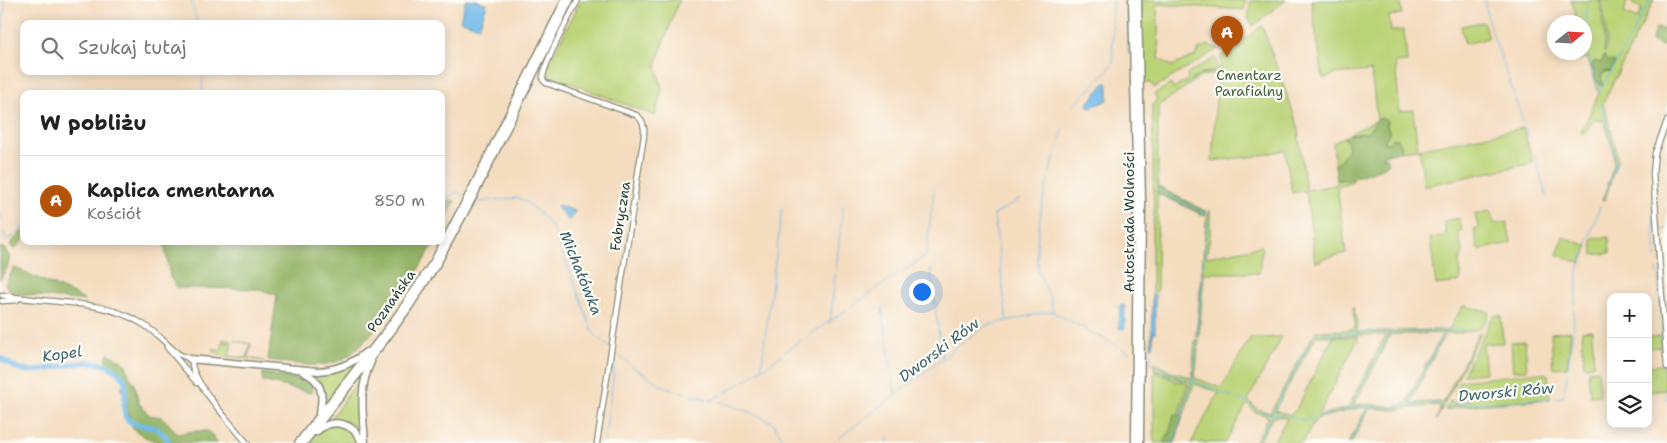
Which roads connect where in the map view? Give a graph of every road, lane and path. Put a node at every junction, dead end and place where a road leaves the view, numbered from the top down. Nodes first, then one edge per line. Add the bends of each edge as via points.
1 (565, 0) edge
2 (570, 0) edge
3 (578, 0) edge
4 (1132, 0) edge
5 (1138, 0) edge
6 (1667, 121) edge
7 (445, 241) edge
8 (442, 245) edge
9 (1, 295) edge
10 (28, 300) junction
11 (1, 302) edge
12 (154, 332) junction
13 (384, 338) junction
14 (191, 361) junction
15 (181, 363) junction
16 (1667, 366) edge
17 (186, 368) junction
18 (298, 370) junction
19 (207, 393) junction
20 (314, 422) junction
21 (247, 443) edge
22 (298, 443) edge
23 (304, 443) edge
24 (364, 443) edge
25 (597, 443) edge
26 (1135, 443) edge
27 (1140, 443) edge

1 - 7 highway, Poznańska
2 - 13 highway, Poznańska via 455,233 423,287
3 - 25 street, Fabryczna via 542,77 546,83 634,114 644,125
4 - 26 highway, Autostrada Wolności via 1137,222
5 - 27 highway, Autostrada Wolności via 1142,203
6 - 16 street via 1655,153 1653,173
8 - 13 highway, Poznańska
9 - 10 street
9 - 11 street
10 - 11 street
10 - 12 street via 110,309 138,320
12 - 14 street
12 - 15 street
13 - 18 highway via 344,366 321,371
13 - 20 highway, Poznańska
13 - 23 highway, Poznańska
13 - 24 highway via 364,382
14 - 15 street via 182,360
14 - 17 street
14 - 18 highway
14 - 19 street
15 - 17 street
17 - 19 street
18 - 20 highway via 313,377 321,390 322,402
19 - 21 street
20 - 22 highway, Poznańska
23 - 24 highway via 321,428 335,423 351,427

